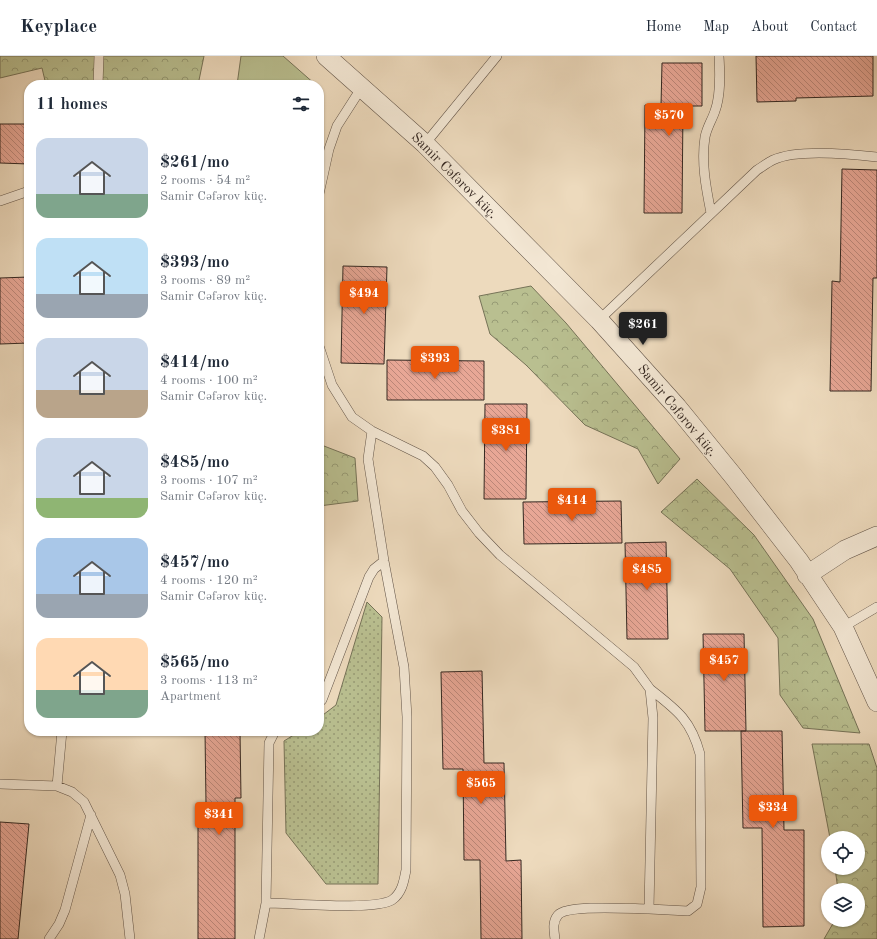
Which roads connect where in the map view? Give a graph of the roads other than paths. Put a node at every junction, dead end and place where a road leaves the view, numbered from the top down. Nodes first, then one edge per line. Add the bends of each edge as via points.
1 (99, 56) edge
2 (326, 56) edge
3 (496, 56) edge
4 (719, 56) edge
5 (98, 80) edge
6 (362, 87) junction
7 (425, 144) junction
8 (877, 157) edge
9 (324, 172) edge
10 (24, 193) edge
11 (0, 201) edge
12 (711, 213) junction
13 (599, 320) junction
14 (324, 361) edge
15 (372, 431) junction
16 (877, 536) edge
17 (384, 562) junction
18 (807, 575) junction
19 (877, 607) edge
20 (843, 628) junction
21 (650, 689) junction
22 (324, 695) edge
23 (877, 702) edge
24 (62, 736) edge
25 (273, 736) edge
26 (0, 784) edge
27 (58, 786) junction
28 (91, 815) junction
29 (266, 902) junction
30 (649, 909) junction
31 (49, 939) edge
32 (130, 939) edge
33 (259, 939) edge
34 (554, 939) edge

1 - 5 lane
2 - 6 street, Samir Cəfərov küç.
3 - 7 lane
4 - 12 lane via 718,96 705,137 704,167
6 - 7 street, Samir Cəfərov küç.
6 - 9 lane via 337,126
7 - 13 street, Samir Cəfərov küç.
8 - 12 lane via 851,154 795,155 774,160 757,170
10 - 11 lane
12 - 13 lane
13 - 18 street, Samir Cəfərov küç. via 677,406
14 - 15 lane via 332,385 352,417
15 - 17 lane via 368,459
15 - 21 lane via 423,456 448,485 462,511 479,533 500,555 634,667
16 - 18 street via 845,550
17 - 22 lane via 374,569 369,577
17 - 29 lane via 404,667 407,717 406,870 403,887 392,900 372,906
18 - 20 street, Samir Cəfərov küç.
19 - 20 lane
20 - 23 street, Samir Cəfərov küç.
21 - 30 lane via 653,718
21 - 30 lane via 681,714 696,736 700,754 701,887 697,904 688,911
24 - 27 lane
25 - 29 lane via 269,743
26 - 27 lane
27 - 28 lane via 72,792 84,802
28 - 31 lane via 65,910
28 - 32 lane via 120,875 125,894
29 - 33 lane
30 - 34 lane via 573,908 559,914 554,923

